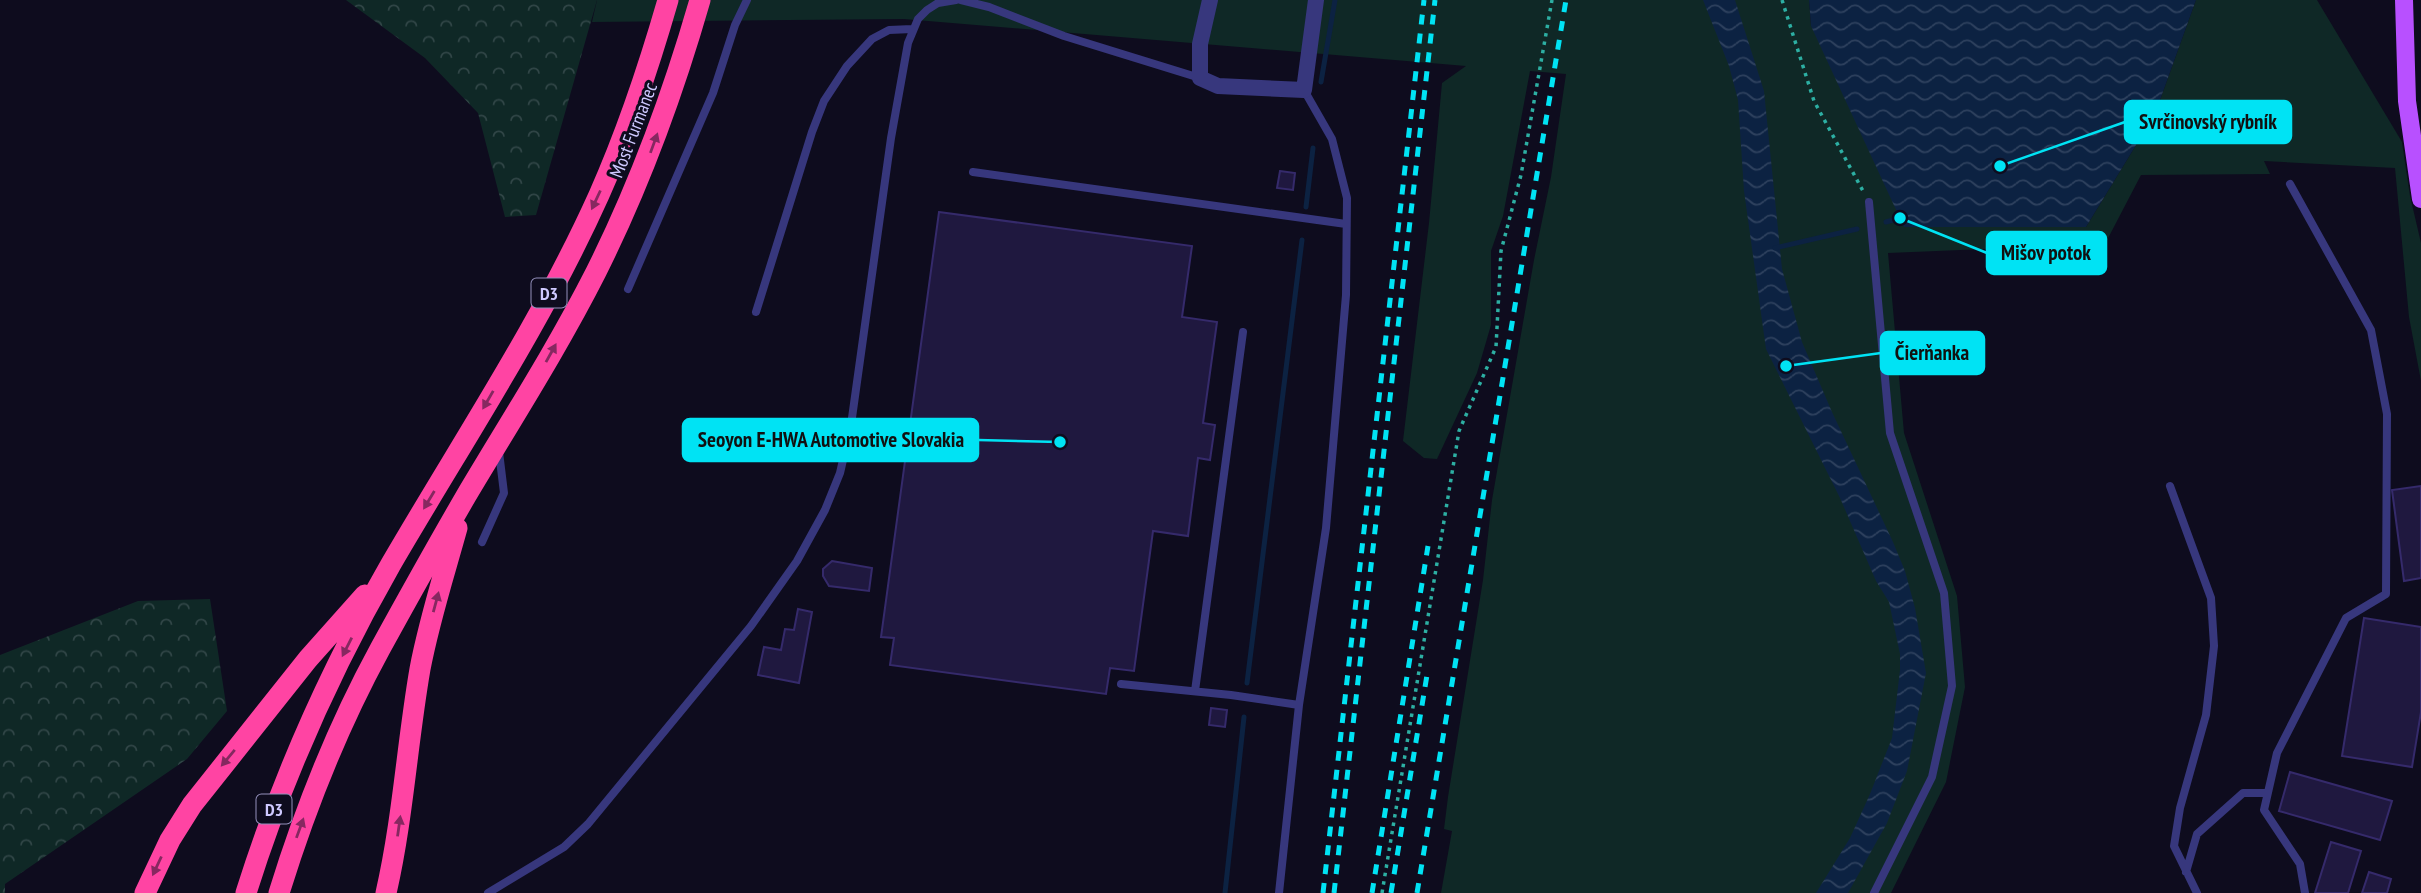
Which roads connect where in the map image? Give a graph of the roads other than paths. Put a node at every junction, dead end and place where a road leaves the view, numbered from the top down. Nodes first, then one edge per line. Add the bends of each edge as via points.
1 (668, 0) edge
2 (700, 0) edge
3 (747, 0) edge
4 (959, 0) edge
5 (1210, 0) edge
6 (1316, 0) edge
7 (2404, 0) edge
8 (937, 2) edge
9 (912, 29) junction
10 (1200, 78) junction
11 (1304, 90) junction
12 (972, 172) dead end
13 (2290, 184) dead end
14 (2421, 199) edge
15 (1870, 202) road end
16 (1346, 224) junction
17 (628, 289) dead end
18 (756, 312) dead end
19 (1243, 332) dead end
20 (498, 446) junction
21 (2170, 486) dead end
22 (466, 496) junction
23 (482, 542) dead end
24 (391, 565) junction
25 (1121, 684) dead end
26 (1195, 691) junction
27 (1299, 705) junction
28 (2267, 793) junction
29 (2186, 872) junction
30 (145, 893) edge
31 (246, 893) edge
32 (279, 893) edge
33 (386, 893) edge
34 (488, 893) edge
35 (1279, 893) edge
36 (1874, 893) edge
37 (2197, 893) edge
38 (2305, 893) edge

1 -> 24 highway, Most Furmanec / D3 via 599,195 532,324
20 -> 2 highway, Most Furmanec / D3 via 596,272 653,148
3 - 17 lane via 708,106
4 - 8 lane
4 - 10 lane
5 - 10 street via 1200,44
6 - 11 street
7 - 14 main road via 2407,101
8 - 9 lane
9 - 18 lane via 889,30 873,38 824,101
9 - 34 lane via 891,138 851,425 840,473 820,519 751,626 588,824 564,846
10 - 11 street via 1218,86
11 - 16 lane via 1332,139 1348,198
12 - 16 lane
13 - 28 lane via 2371,330 2387,414 2386,594 2346,618 2277,753
15 - 36 lane via 1890,433 1944,593 1952,686 1932,777
16 - 27 lane via 1346,295 1326,528
19 - 26 lane
20 - 22 highway, D3
20 - 23 lane via 504,493
21 - 29 lane via 2211,598 2214,646 2206,715 2174,846
32 -> 22 highway, D3 via 325,766 379,651
33 -> 22 highway via 421,668
24 -> 30 highway via 219,768 170,840
24 -> 31 highway, D3 via 308,727
25 - 26 lane
26 - 27 lane
27 - 35 lane
28 - 29 lane via 2243,793 2197,834
28 - 38 lane via 2263,810 2300,864
29 - 37 lane

